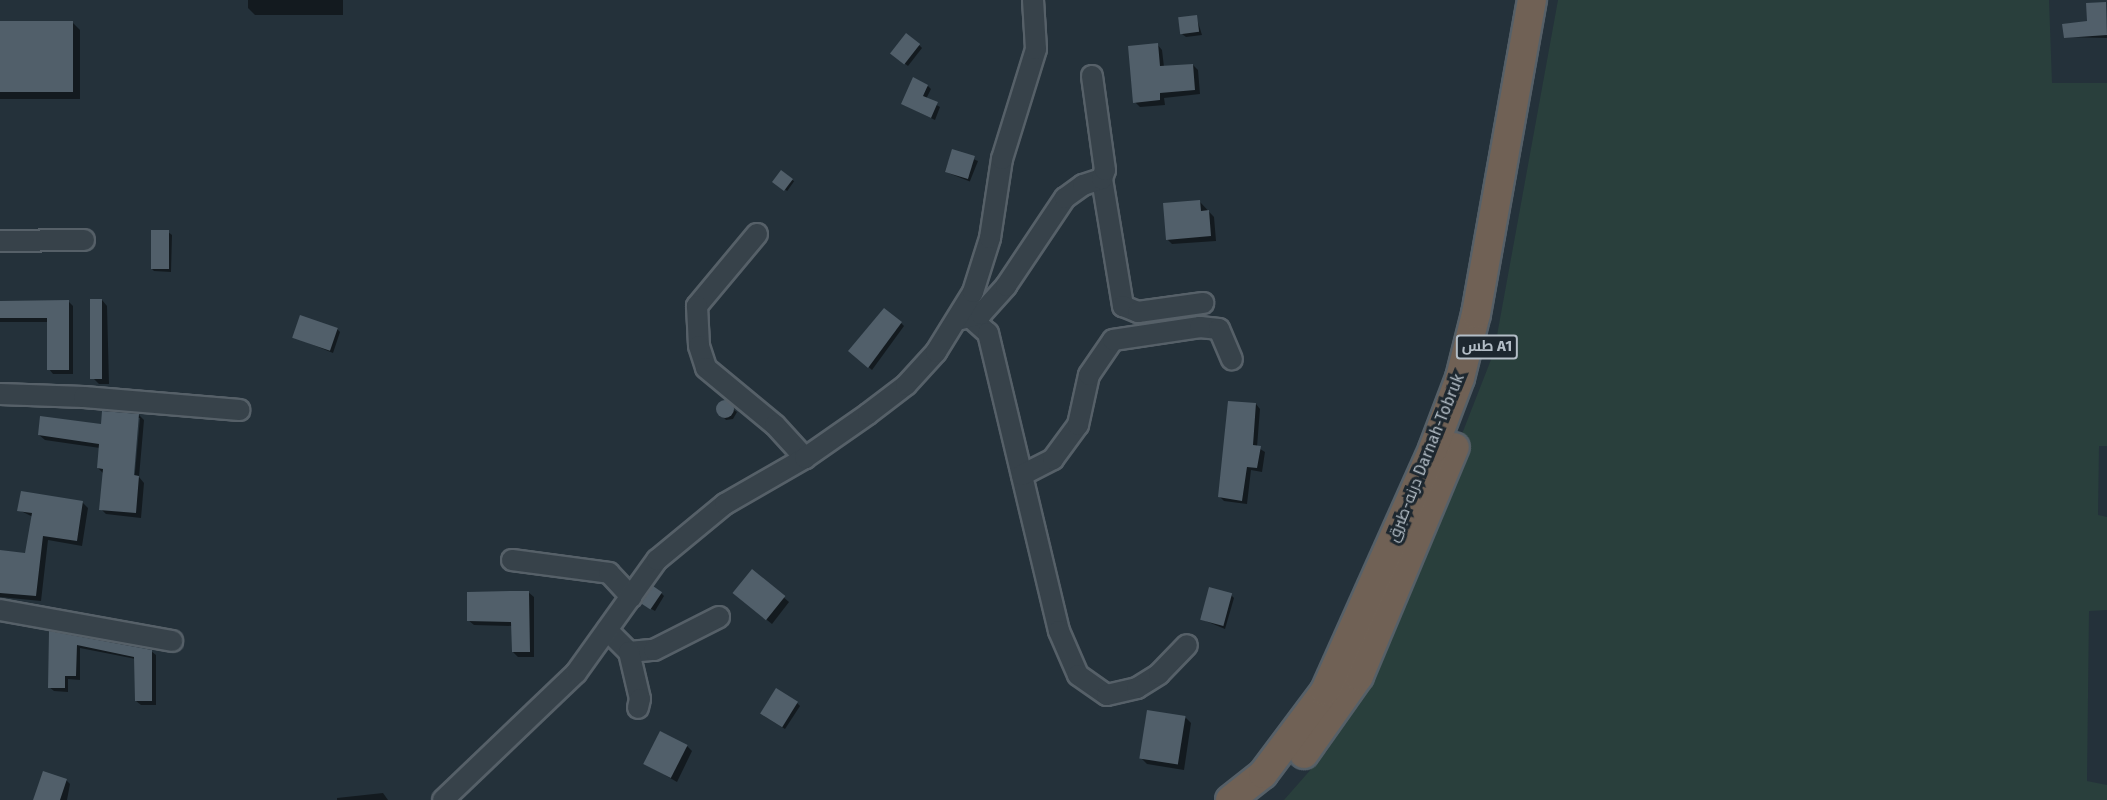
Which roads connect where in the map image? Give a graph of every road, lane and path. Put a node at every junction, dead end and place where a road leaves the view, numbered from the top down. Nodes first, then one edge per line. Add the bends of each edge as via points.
1 (1033, 0) edge
2 (1532, 0) edge
3 (1552, 0) edge
4 (1092, 76) dead end
5 (1102, 179) junction
6 (757, 234) dead end
7 (84, 240) dead end
8 (0, 241) edge
9 (1203, 303) dead end
10 (964, 318) junction
11 (1232, 359) dead end
12 (0, 394) edge
13 (239, 410) dead end
14 (806, 458) junction
15 (1022, 475) junction
16 (512, 560) dead end
17 (631, 597) junction
18 (0, 610) edge
19 (719, 617) dead end
20 (607, 630) junction
21 (172, 641) dead end
22 (1187, 645) dead end
23 (628, 652) junction
24 (638, 708) dead end
25 (443, 800) edge
26 (1230, 800) edge
27 (1261, 800) edge

1 - 10 street via 1036,49 1031,73 1002,159 990,238
2 - 26 highway, درنه-طبرق Darnah-Tobruk / طس A1 via 1476,314 1460,378 1433,449 1325,691 1263,774
3 - 27 highway, درنه-طبرق Darnah-Tobruk / طس A1 via 1495,319 1478,384 1359,676 1303,756
4 - 5 street via 1105,170
5 - 9 street via 1123,306 1138,312
5 - 10 street via 1083,185 1065,198 1006,286 981,314
6 - 14 street via 697,306 699,346 706,368 775,425
7 - 8 street
10 - 14 street via 906,385
10 - 15 street via 988,333
11 - 15 street via 1219,329 1200,327 1113,340 1089,375 1078,425 1053,459
12 - 13 street
14 - 17 street via 725,504 657,560
15 - 22 street via 1059,631 1078,675 1107,695 1137,688 1158,674
16 - 17 street via 609,573
17 - 20 street
18 - 21 street
19 - 23 street via 654,650
20 - 23 street
20 - 25 street via 556,694
23 - 24 street via 640,699

